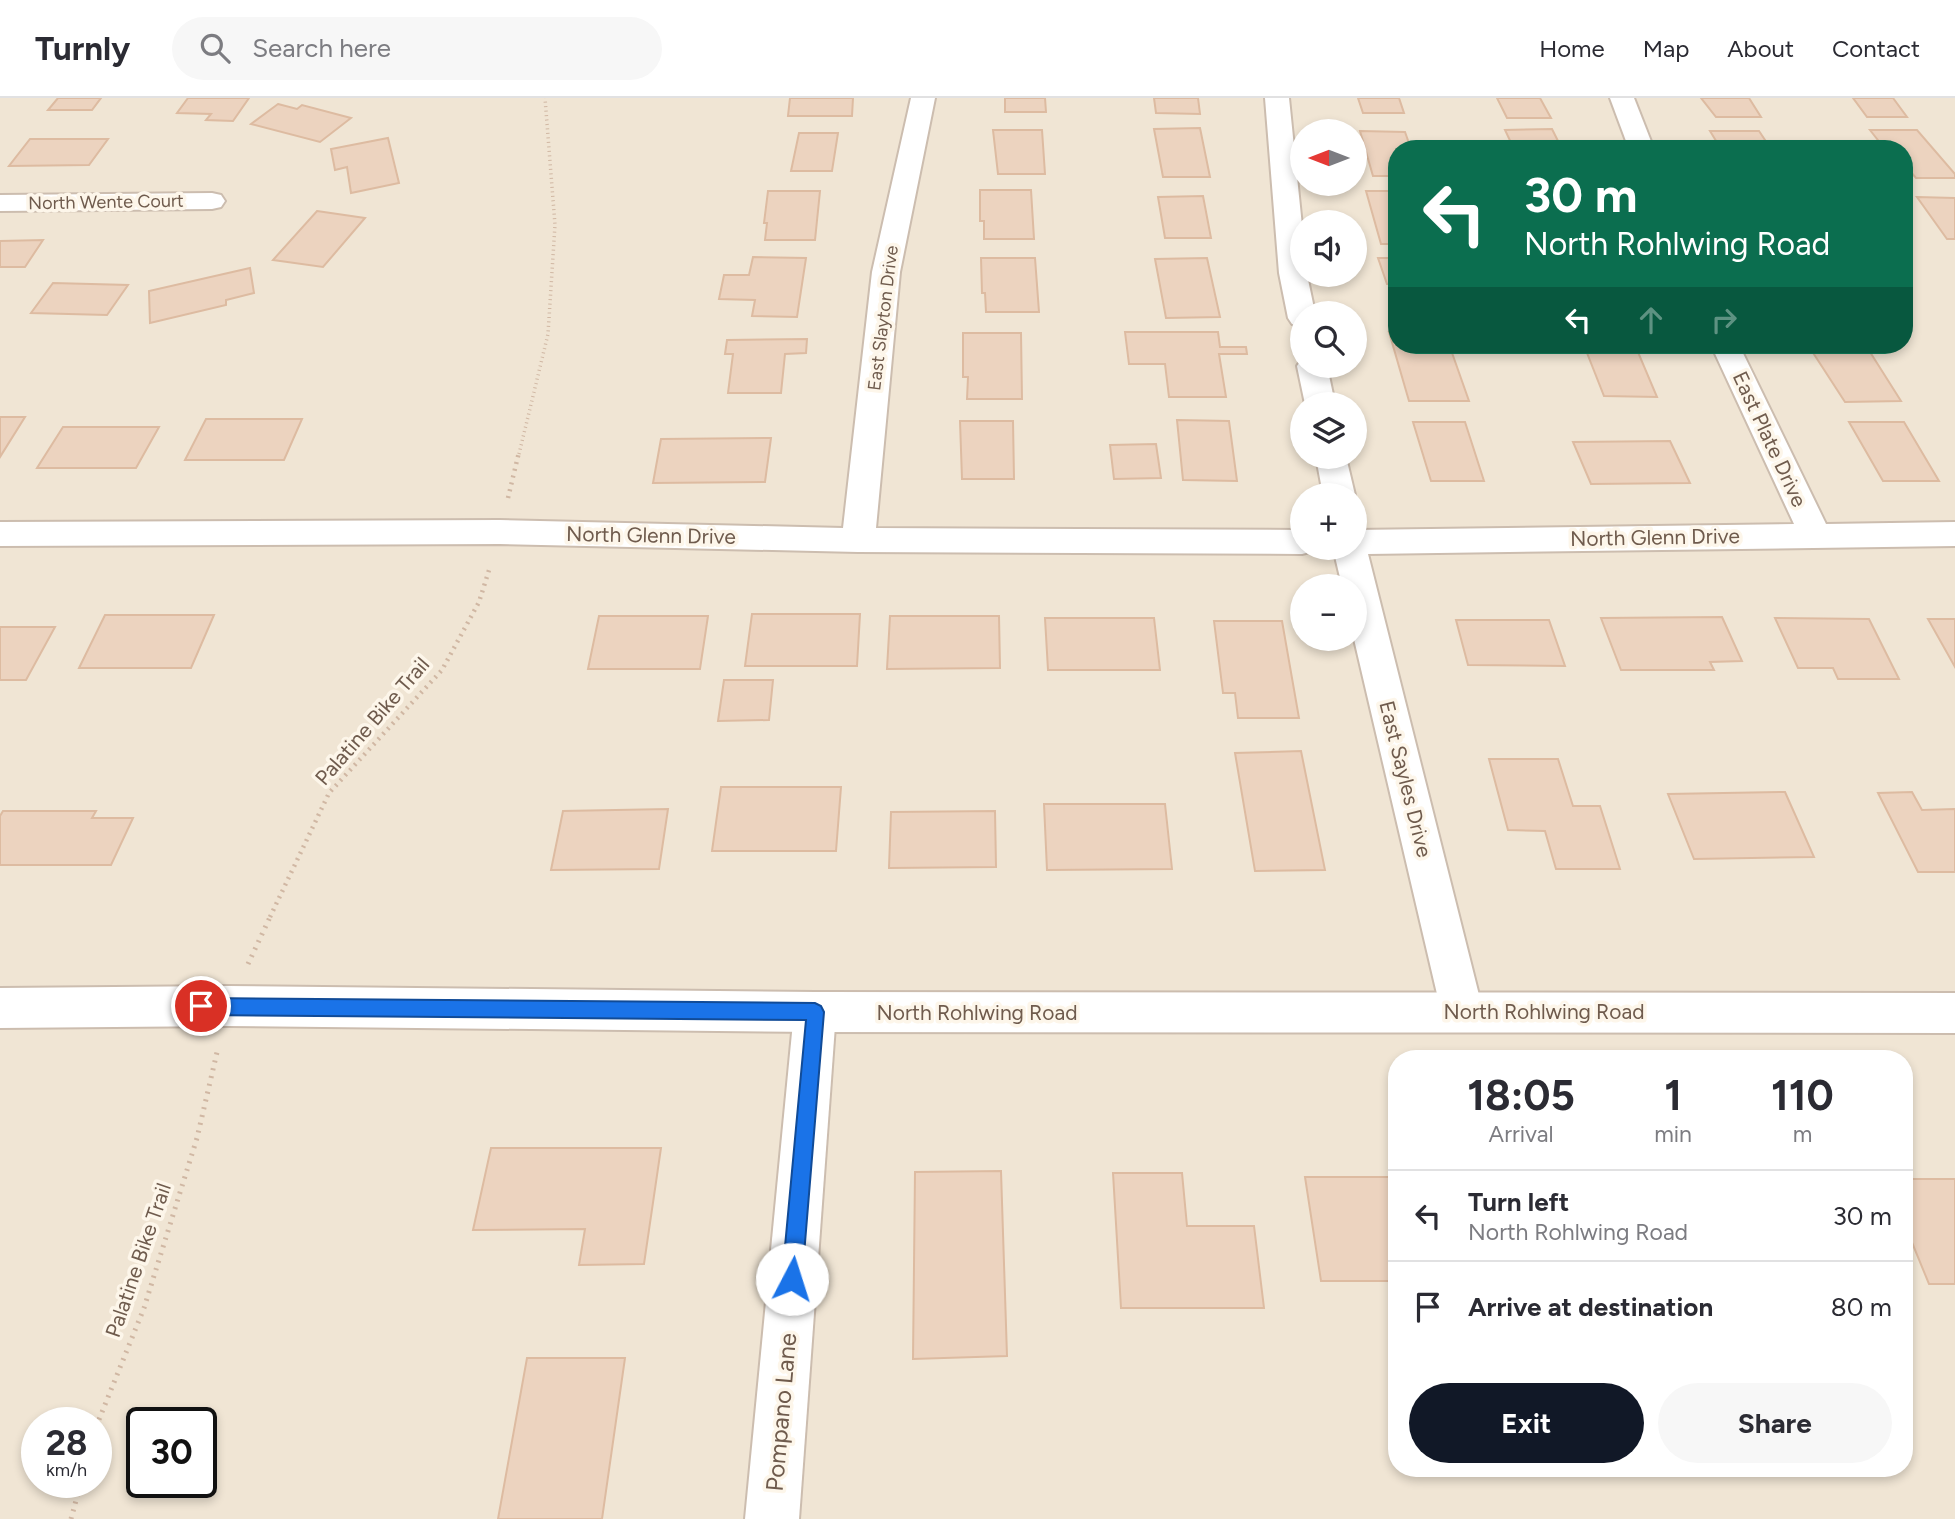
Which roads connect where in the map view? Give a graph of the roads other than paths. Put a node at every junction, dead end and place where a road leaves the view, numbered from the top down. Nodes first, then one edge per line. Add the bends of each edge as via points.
1 (923, 98) edge
2 (1277, 98) edge
3 (1622, 98) edge
4 (1638, 140) edge
5 (212, 201) dead end
6 (0, 203) edge
7 (1299, 301) edge
8 (1729, 354) edge
9 (0, 534) edge
10 (1815, 534) junction
11 (1955, 534) edge
12 (858, 540) junction
13 (1290, 542) edge
14 (1367, 542) edge
15 (1353, 560) edge
16 (0, 1008) edge
17 (1462, 1011) junction
18 (815, 1012) junction
19 (1955, 1013) edge
20 (772, 1519) edge

1 - 12 street, East Slayton Drive via 886,272
2 - 7 street
3 - 4 street
5 - 6 street, North Wente Court
8 - 10 street, East Plate Drive
9 - 12 street, North Glenn Drive via 500,532
10 - 11 street, North Glenn Drive
10 - 14 street, North Glenn Drive
12 - 13 street, North Glenn Drive
15 - 17 street, East Sayles Drive
16 - 18 street, North Rohlwing Road
17 - 18 street, North Rohlwing Road
17 - 19 street, North Rohlwing Road
18 - 20 street, Pompano Lane

